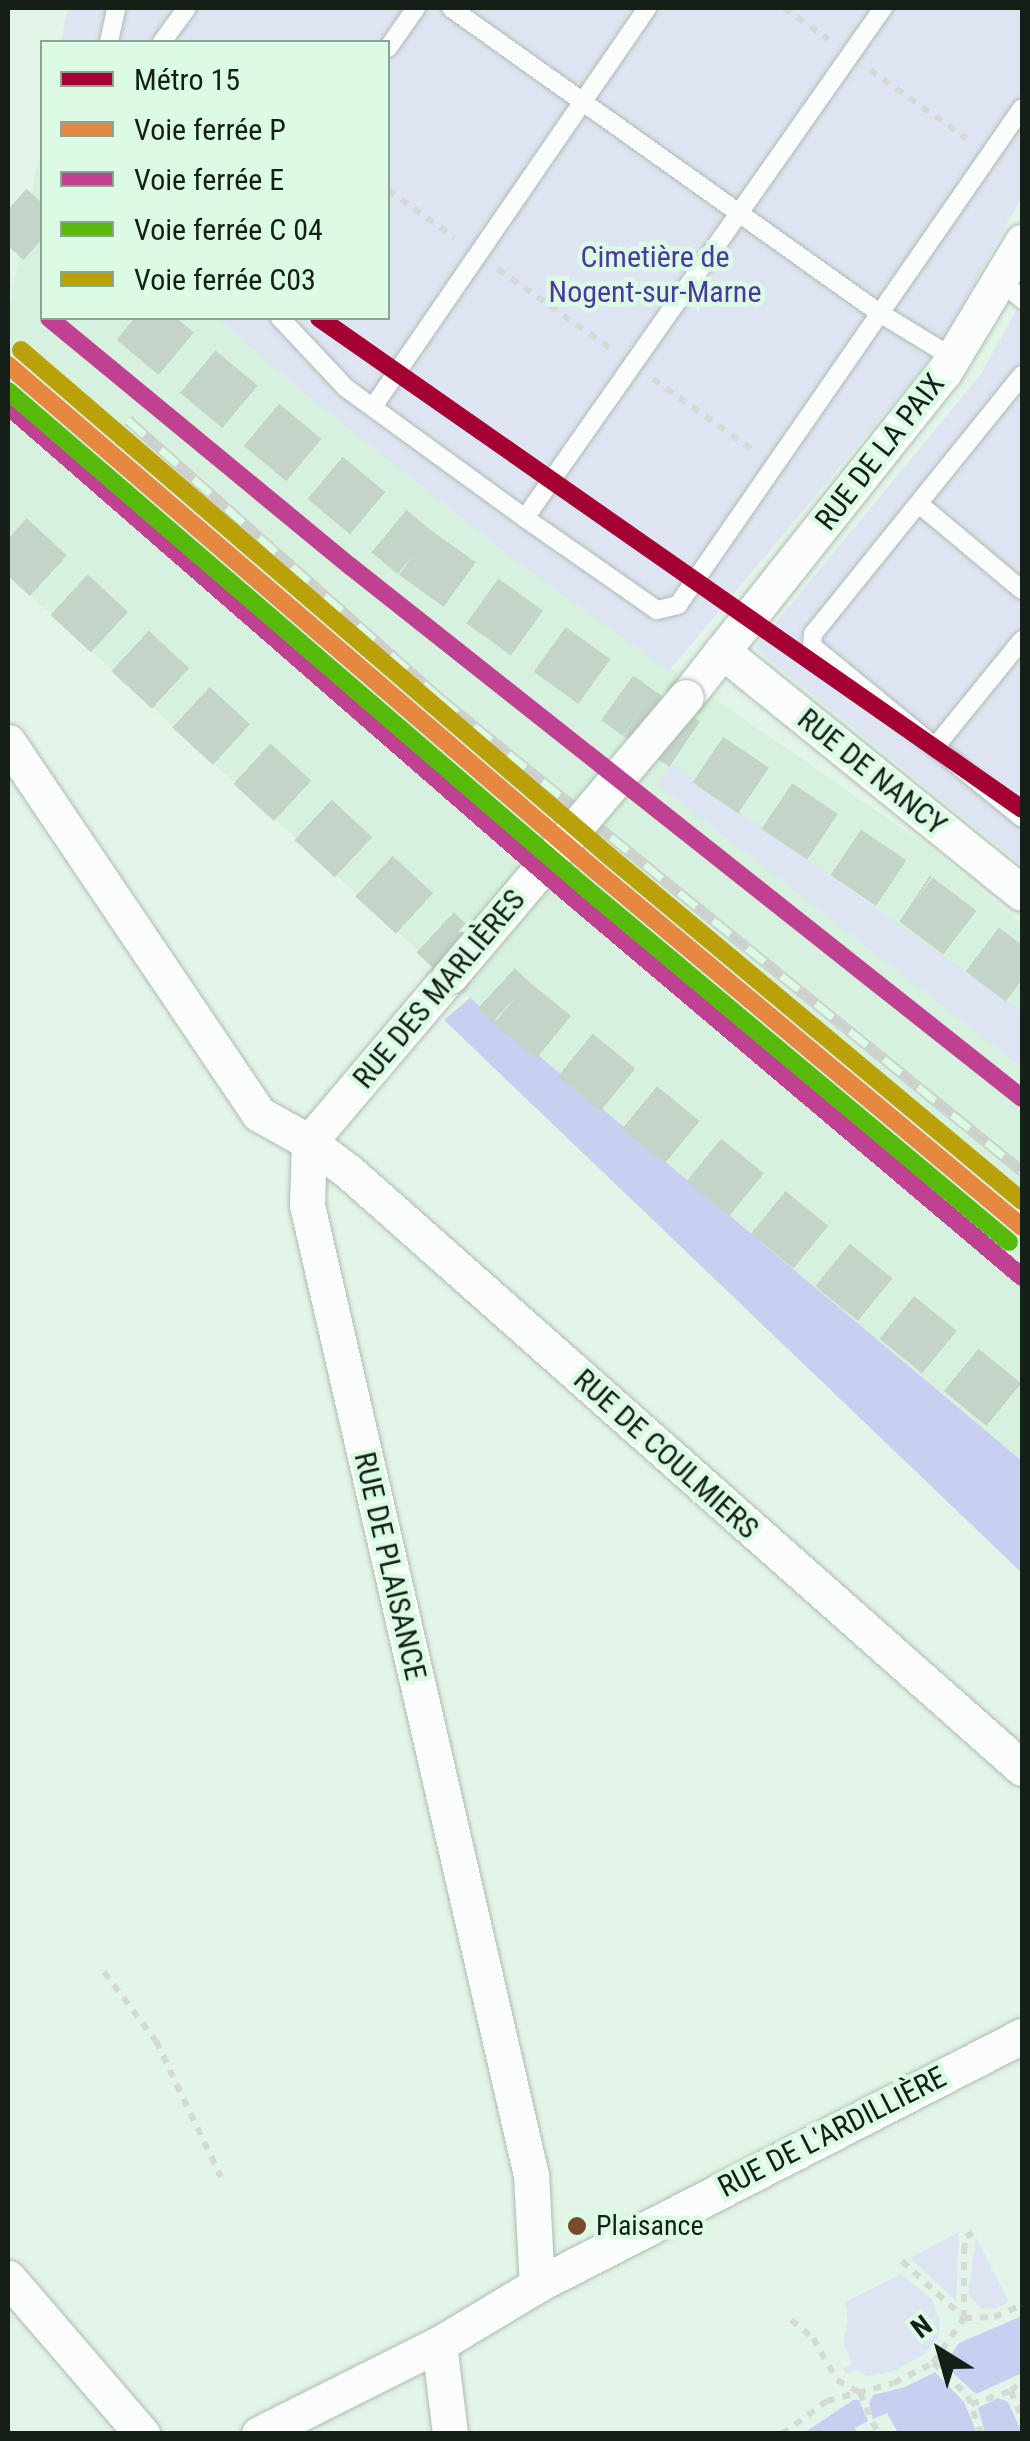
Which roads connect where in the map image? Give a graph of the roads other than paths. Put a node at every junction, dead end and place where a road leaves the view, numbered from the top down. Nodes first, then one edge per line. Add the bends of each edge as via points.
1 (116, 8) edge
2 (187, 8) edge
3 (416, 8) edge
4 (451, 8) edge
5 (648, 8) edge
6 (883, 8) edge
7 (109, 40) edge
8 (163, 40) edge
9 (390, 45) edge
10 (584, 99) junction
11 (1022, 108) edge
12 (741, 212) junction
13 (1022, 242) edge
14 (1012, 290) edge
15 (878, 312) junction
16 (282, 320) edge
17 (952, 358) junction
18 (1022, 375) edge
19 (372, 408) junction
20 (919, 504) junction
21 (526, 518) junction
22 (1022, 590) edge
23 (1022, 640) edge
24 (722, 651) junction
25 (8, 742) edge
26 (934, 747) junction
27 (1022, 818) edge
28 (1022, 893) edge
29 (309, 1142) junction
30 (1022, 1768) edge
31 (1022, 2036) edge
32 (8, 2278) edge
33 (536, 2285) junction
34 (439, 2344) junction
35 (142, 2434) edge
36 (259, 2434) edge
37 (450, 2434) edge

1 - 7 lane
2 - 8 lane
3 - 9 lane
4 - 10 lane
5 - 10 lane
6 - 12 lane
10 - 12 lane
10 - 19 lane
11 - 15 lane
12 - 15 lane
12 - 21 lane
13 - 14 street, RUE DE LA PAIX
14 - 17 street, RUE DE LA PAIX
15 - 17 lane
15 - 21 lane via 678,605 657,610
16 - 19 lane
17 - 24 street, RUE DE LA PAIX
18 - 20 lane
19 - 21 lane
20 - 22 lane
20 - 26 lane via 813,634 812,646
23 - 26 lane
24 - 28 street, RUE DE NANCY
24 - 29 street, RUE DES MARLIÈRES, bridge
25 - 29 street via 259,1114
26 - 27 lane
29 - 30 street, RUE DE COULMIERS
29 - 33 street, RUE DE PLAISANCE via 307,1204 531,2175
31 - 33 street, RUE DE L'ARDILLIÈRE
32 - 35 street
33 - 34 street
34 - 36 street
34 - 37 street

